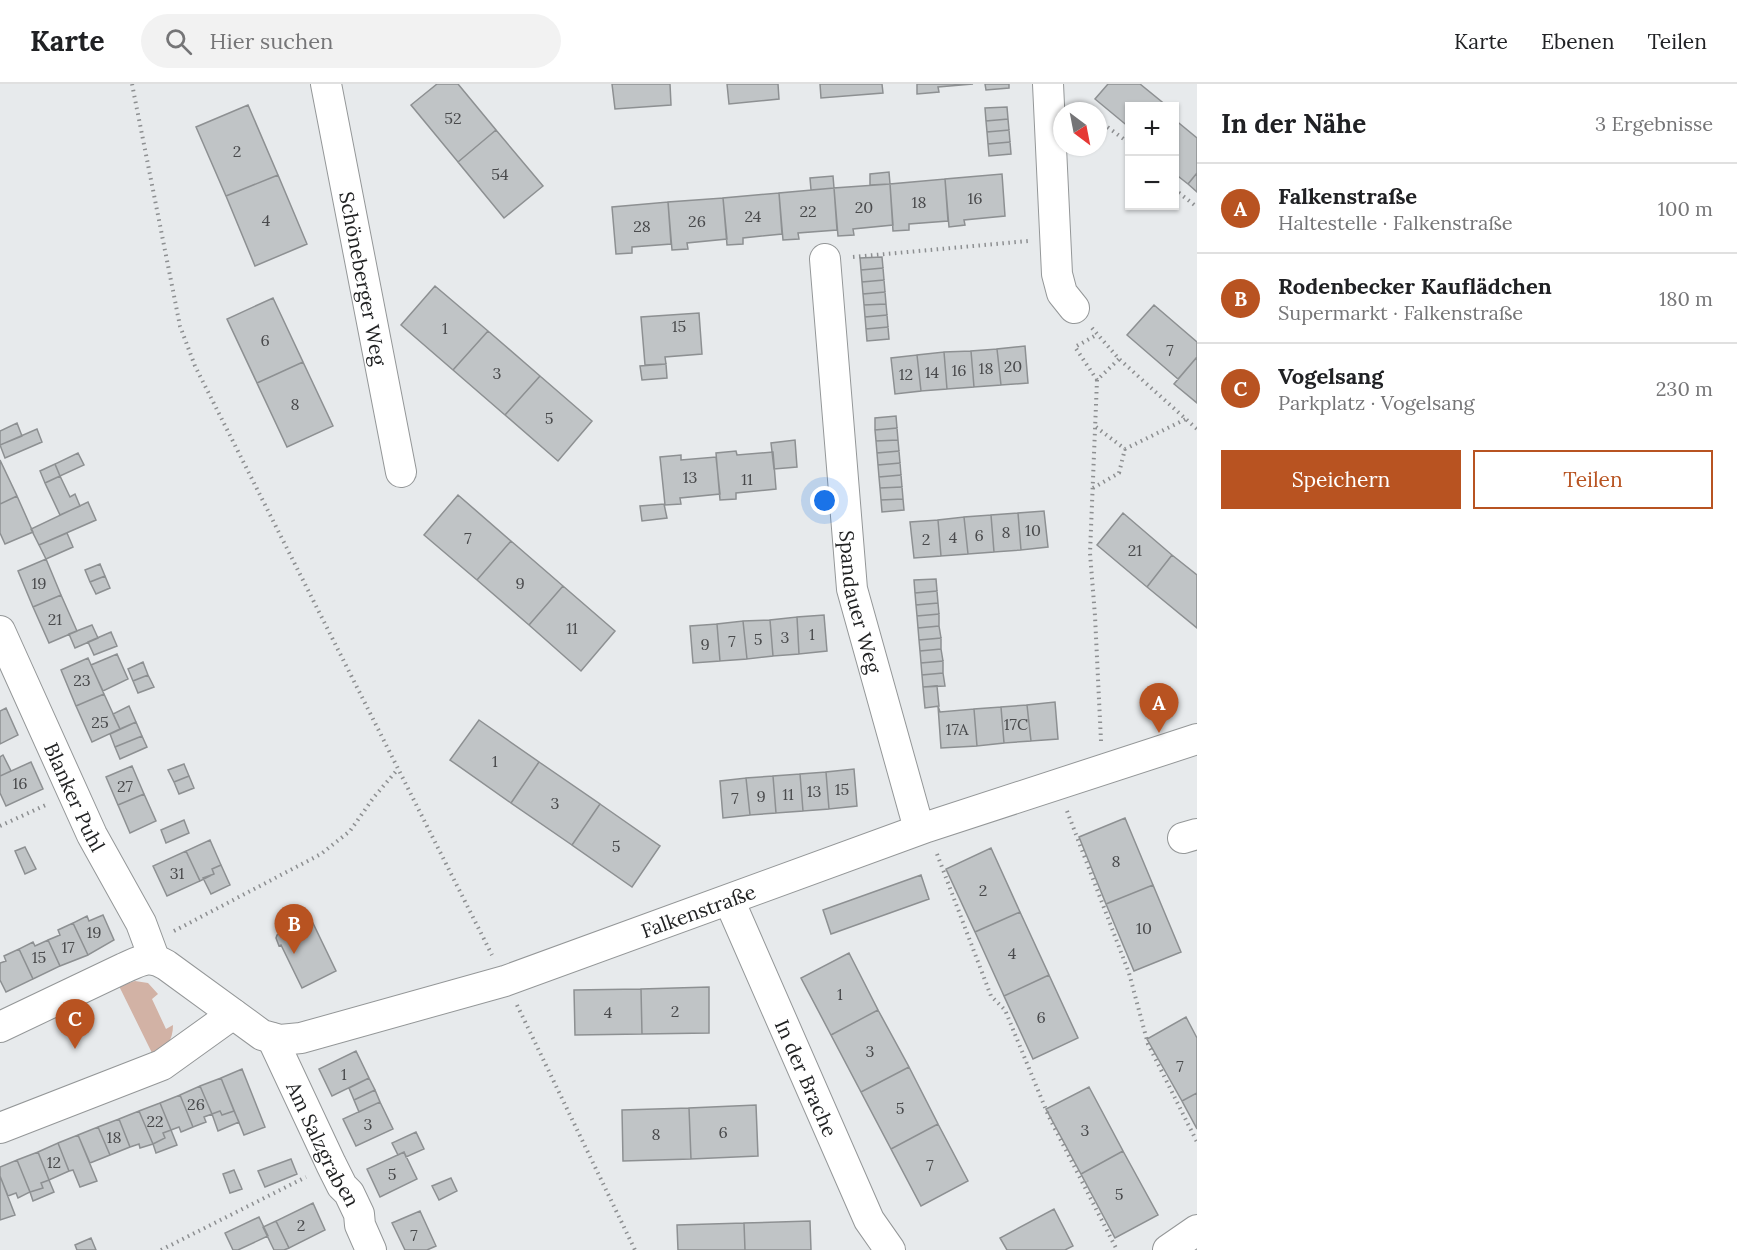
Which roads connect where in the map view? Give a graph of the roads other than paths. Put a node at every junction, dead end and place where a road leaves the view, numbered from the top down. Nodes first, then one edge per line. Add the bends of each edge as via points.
1 (326, 84) edge
2 (1048, 84) edge
3 (825, 259) road end
4 (1074, 308) road end
5 (401, 472) dead end
6 (0, 631) edge
7 (1197, 739) edge
8 (923, 828) junction
9 (729, 900) junction
10 (154, 958) junction
11 (233, 1014) junction
12 (0, 1027) edge
13 (272, 1038) junction
14 (0, 1128) edge
15 (371, 1250) edge
16 (890, 1250) edge

1 - 5 street, Schöneberger Weg
2 - 4 street via 1057,274 1062,293
3 - 8 street, Spandauer Weg via 852,589
6 - 10 street, Blanker Puhl via 92,835 141,923
7 - 8 street, Falkenstraße
8 - 9 street, Falkenstraße
9 - 13 street, Falkenstraße via 506,981 301,1038
9 - 16 street, In der Brache via 869,1220
10 - 11 street, Falkenstraße
10 - 12 street via 124,968
11 - 13 street, Falkenstraße
11 - 14 street via 162,1065
13 - 15 street, Am Salzgraben via 331,1164 349,1192

